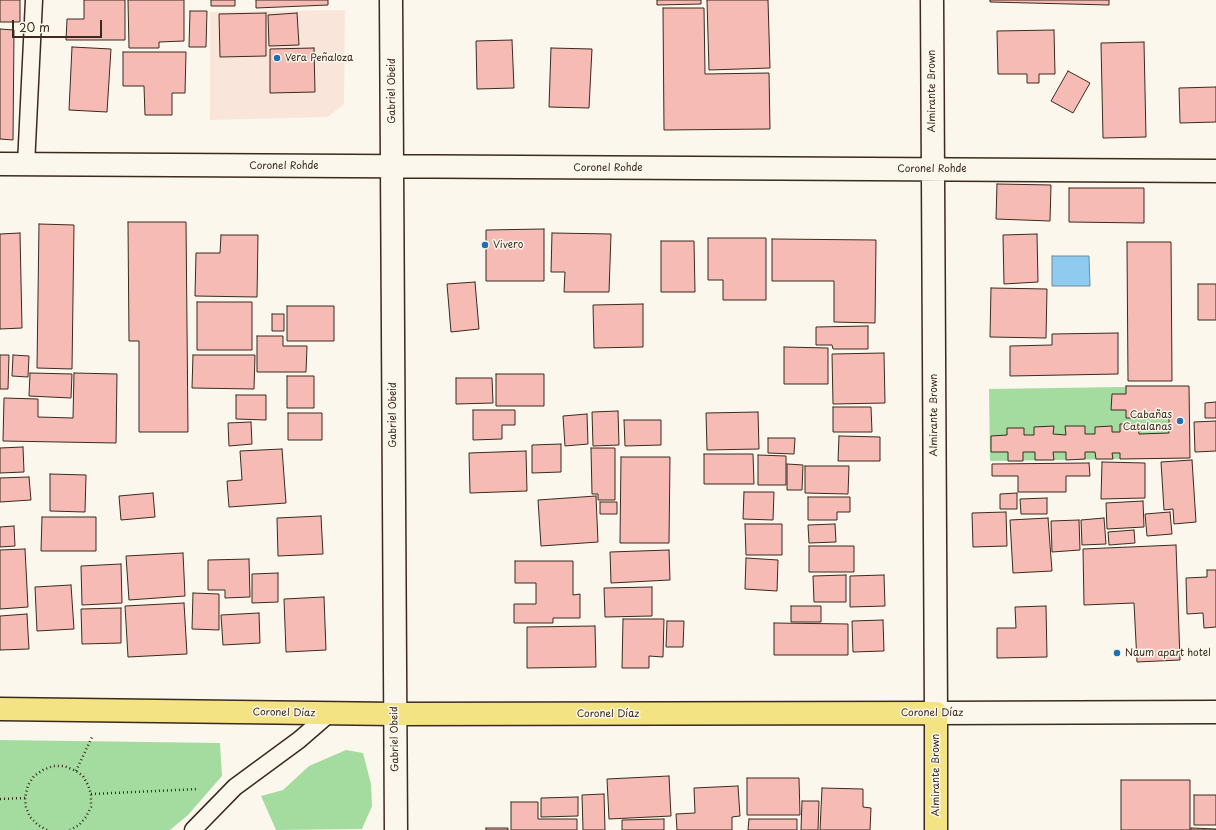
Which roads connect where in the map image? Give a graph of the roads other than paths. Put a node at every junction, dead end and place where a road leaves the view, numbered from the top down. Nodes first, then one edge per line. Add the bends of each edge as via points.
1 (34, 0) edge
2 (391, 0) edge
3 (932, 0) edge
4 (0, 164) edge
5 (26, 165) junction
6 (392, 166) junction
7 (932, 169) junction
8 (1216, 171) edge
9 (0, 709) edge
10 (1216, 712) edge
11 (936, 713) junction
12 (329, 714) junction
13 (394, 714) junction
14 (193, 830) edge
15 (396, 830) edge
16 (936, 830) edge

1 - 5 lane
2 - 6 street, Gabriel Obeid
3 - 7 street, Almirante Brown
4 - 5 street, Coronel Rohde
5 - 6 street, Coronel Rohde
6 - 7 street, Coronel Rohde
6 - 13 street, Gabriel Obeid
7 - 8 street, Coronel Rohde
7 - 11 street, Almirante Brown
9 - 12 main road, Coronel Díaz
10 - 11 street, Coronel Díaz
11 - 13 main road, Coronel Díaz
11 - 16 main road, Almirante Brown
12 - 13 main road, Coronel Díaz
12 - 14 lane via 299,740 235,787
13 - 15 street, Gabriel Obeid

